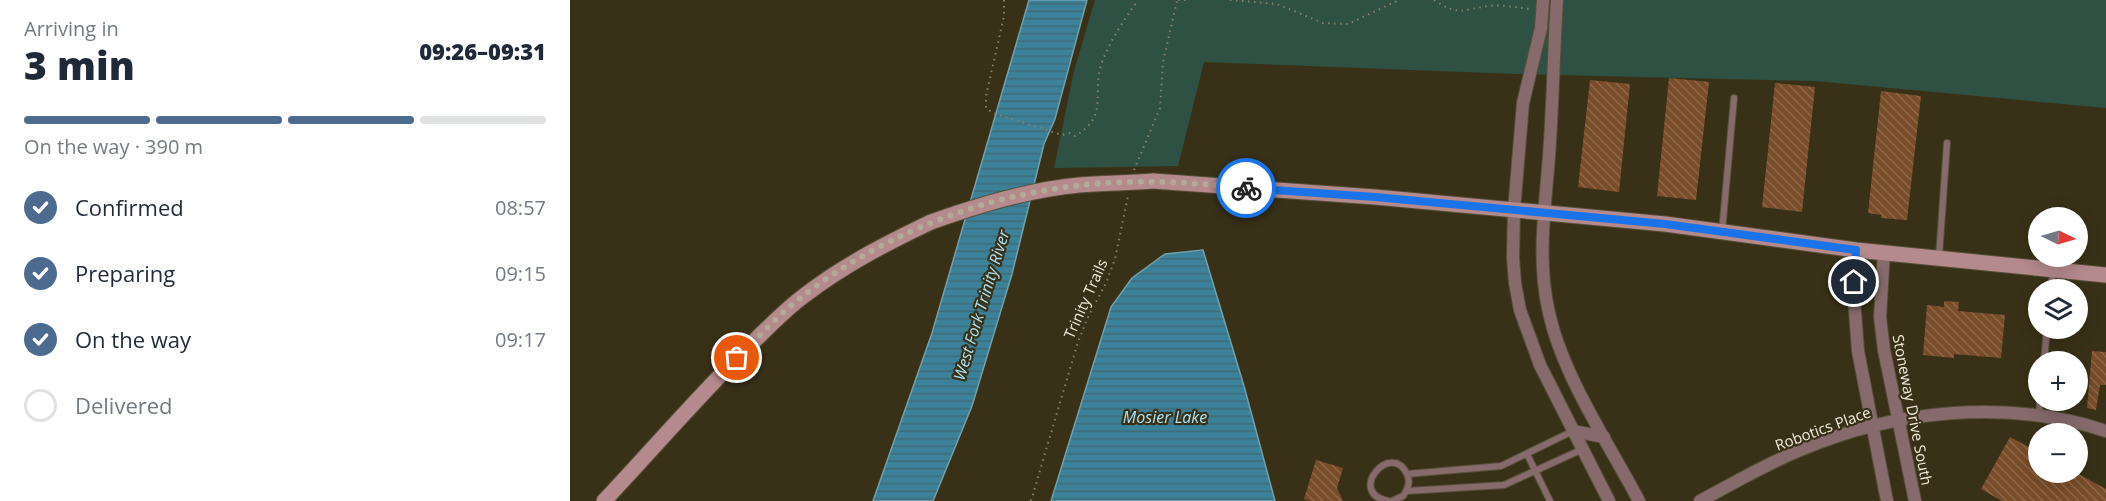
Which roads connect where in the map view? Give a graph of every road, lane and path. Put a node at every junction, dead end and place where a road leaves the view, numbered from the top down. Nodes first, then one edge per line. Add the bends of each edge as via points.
1 (1005, 0) edge
2 (1138, 0) edge
3 (1177, 0) edge
4 (1187, 0) edge
5 (1230, 0) edge
6 (1399, 0) edge
7 (1434, 0) edge
8 (1557, 0) edge
9 (1543, 5) edge
10 (1734, 98) dead end
11 (1947, 143) dead end
12 (1133, 177) dead end
13 (1130, 188) dead end
14 (1514, 210) junction
15 (1544, 213) junction
16 (1722, 232) junction
17 (1856, 250) junction
18 (1884, 252) junction
19 (1939, 258) junction
20 (2053, 269) junction
21 (2106, 273) edge
22 (2052, 279) edge
23 (2039, 411) edge
24 (2039, 416) junction
25 (1898, 420) junction
26 (1871, 425) junction
27 (1573, 431) junction
28 (2106, 431) edge
29 (1604, 437) junction
30 (1583, 449) junction
31 (1527, 454) junction
32 (1535, 471) junction
33 (1407, 474) junction
34 (1407, 491) junction
35 (604, 501) edge
36 (1030, 501) edge
37 (1394, 501) edge
38 (1550, 501) edge
39 (1609, 501) edge
40 (1639, 501) edge
41 (1700, 501) edge
42 (1887, 501) edge
43 (1915, 501) edge

1 - 2 path via 986,108 1075,136 1089,124 1098,104 1100,68
3 - 4 path
3 - 12 path via 1163,62 1160,108
5 - 6 path via 1276,4 1323,23 1348,24
7 - 9 path via 1464,12 1490,6
8 - 15 street
9 - 14 street via 1523,103
10 - 16 lane
11 - 19 lane
13 - 36 path, Trinity Trails via 1115,259 1077,345
14 - 15 main road
14 - 27 street via 1513,258 1520,310 1540,365
14 - 35 main road, bridge via 1153,182 1077,186 982,204 931,222 875,249 820,284 724,371
15 - 16 main road
15 - 29 street via 1542,273 1548,310 1576,384
16 - 17 main road
17 - 18 main road
17 - 26 street via 1858,351
18 - 19 main road
18 - 25 street, Stoneway Drive South via 1880,317
19 - 20 main road
20 - 21 main road
20 - 22 lane
23 - 24 lane
24 - 25 street, Robotics Place via 1950,413
24 - 28 street, Robotics Place
25 - 26 street, Robotics Place
25 - 43 street, Stoneway Drive South
26 - 41 street, Robotics Place via 1799,450
26 - 42 street
27 - 29 street
27 - 30 street
27 - 31 lane
29 - 30 street
29 - 40 street
30 - 32 lane
30 - 39 street
31 - 32 lane
31 - 33 lane via 1501,466
32 - 34 lane via 1495,487
32 - 38 lane
33 - 34 lane
33 - 37 lane via 1390,463 1376,469 1371,478 1377,496
34 - 37 lane

